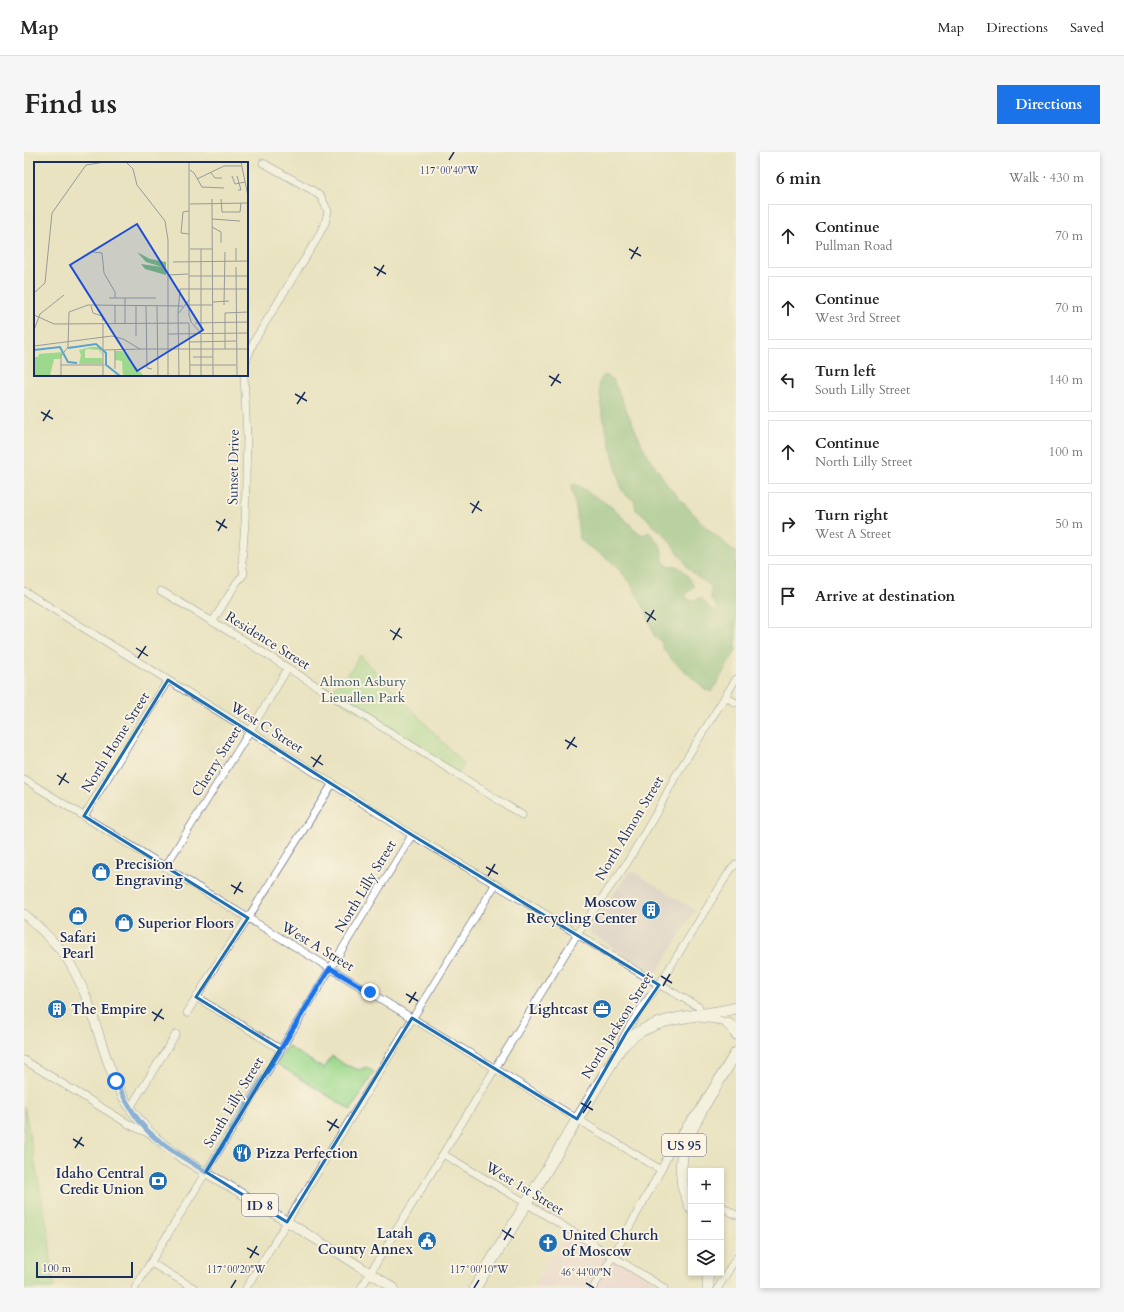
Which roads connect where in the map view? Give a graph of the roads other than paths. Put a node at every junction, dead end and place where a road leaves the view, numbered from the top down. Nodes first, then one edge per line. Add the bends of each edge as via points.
1 (263, 163) dead end
2 (248, 357) edge
3 (244, 376) edge
4 (24, 591) edge
5 (161, 591) dead end
6 (212, 621) junction
7 (288, 668) junction
8 (736, 679) edge
9 (168, 680) junction
10 (726, 697) junction
11 (736, 703) edge
12 (250, 731) junction
13 (24, 781) edge
14 (333, 783) junction
15 (522, 815) dead end
16 (84, 816) junction
17 (412, 835) junction
18 (736, 864) edge
19 (165, 867) junction
20 (495, 884) junction
21 (24, 914) edge
22 (248, 918) junction
23 (578, 934) junction
24 (330, 968) junction
25 (659, 984) junction
26 (196, 997) junction
27 (699, 1007) dead end
28 (736, 1008) edge
29 (187, 1013) dead end
30 (686, 1017) junction
31 (412, 1018) junction
32 (732, 1026) edge
33 (176, 1034) dead end
34 (736, 1034) edge
35 (736, 1045) edge
36 (620, 1048) junction
37 (279, 1051) junction
38 (736, 1053) edge
39 (24, 1060) edge
40 (495, 1069) junction
41 (725, 1069) junction
42 (702, 1107) junction
43 (130, 1108) junction
44 (577, 1119) junction
45 (151, 1134) junction
46 (443, 1154) junction
47 (661, 1170) junction
48 (206, 1172) junction
49 (526, 1203) junction
50 (689, 1204) edge
51 (724, 1208) edge
52 (736, 1215) edge
53 (287, 1222) junction
54 (613, 1256) junction
55 (736, 1258) edge
56 (151, 1263) junction
57 (370, 1273) junction
58 (708, 1276) edge
59 (135, 1288) edge
60 (194, 1288) edge
61 (246, 1288) edge
62 (361, 1288) edge
63 (394, 1288) edge
64 (475, 1288) edge
65 (593, 1288) edge
66 (664, 1288) edge
67 (708, 1288) edge
68 (718, 1288) edge

1 - 2 street via 312,190 321,197 328,211 317,239 254,342
3 - 6 street, Sunset Drive via 247,437 242,562 244,574
4 - 9 street, West C Street
5 - 6 street, Residence Street
6 - 7 street, Residence Street
7 - 12 street, Cherry Street
7 - 15 street, Residence Street
8 - 10 street, North Almon Street
9 - 12 street, West C Street
9 - 16 street, North Home Street
10 - 11 street
10 - 23 street, North Almon Street via 675,777 627,863
12 - 14 street, West C Street
12 - 19 street, Cherry Street
13 - 16 street, West A Street
14 - 17 street, West C Street
14 - 22 street
16 - 19 street, West A Street
17 - 20 street, West C Street
17 - 24 street, North Lilly Street
18 - 25 street, North Jackson Street
19 - 22 street, West A Street
20 - 23 street, West C Street
20 - 31 street
21 - 43 main road, ID 8 via 60,949 76,975 116,1081
22 - 24 street, West A Street
22 - 26 street
23 - 25 street, West C Street
23 - 40 street, North Almon Street
24 - 31 street, West A Street
24 - 37 street, North Lilly Street
25 - 27 street, West C Street
25 - 36 street, North Jackson Street via 626,1033
26 - 29 street
26 - 37 street
28 - 30 highway
30 - 32 street via 717,1020
30 - 36 highway via 641,1031
31 - 40 street, West A Street
31 - 53 street
32 - 34 highway
33 - 43 street
35 - 41 highway
36 - 44 highway, North Jackson Street
37 - 48 street, South Lilly Street
38 - 41 highway, US 95
39 - 45 street via 132,1126
40 - 44 street, West A Street
40 - 46 street, North Almon Street
41 - 42 highway, US 95
42 - 47 street via 679,1136
42 - 50 highway, US 95 via 683,1147 683,1188
43 - 45 main road, ID 8
44 - 47 street, West A Street
44 - 49 highway, North Jackson Street
45 - 48 main road, ID 8
46 - 49 street, West 1st Street
46 - 57 street, North Almon Street
47 - 54 street
48 - 53 main road, ID 8
48 - 56 street, South Lilly Street
49 - 54 street, West 1st Street
49 - 64 highway, North Jackson Street
51 - 52 street
53 - 57 main road, ID 8
53 - 61 street
54 - 65 street
54 - 66 street, West 1st Street
55 - 68 street
56 - 59 street, South Lilly Street
56 - 60 street
57 - 62 street, North Almon Street
57 - 63 main road, ID 8
58 - 67 highway

